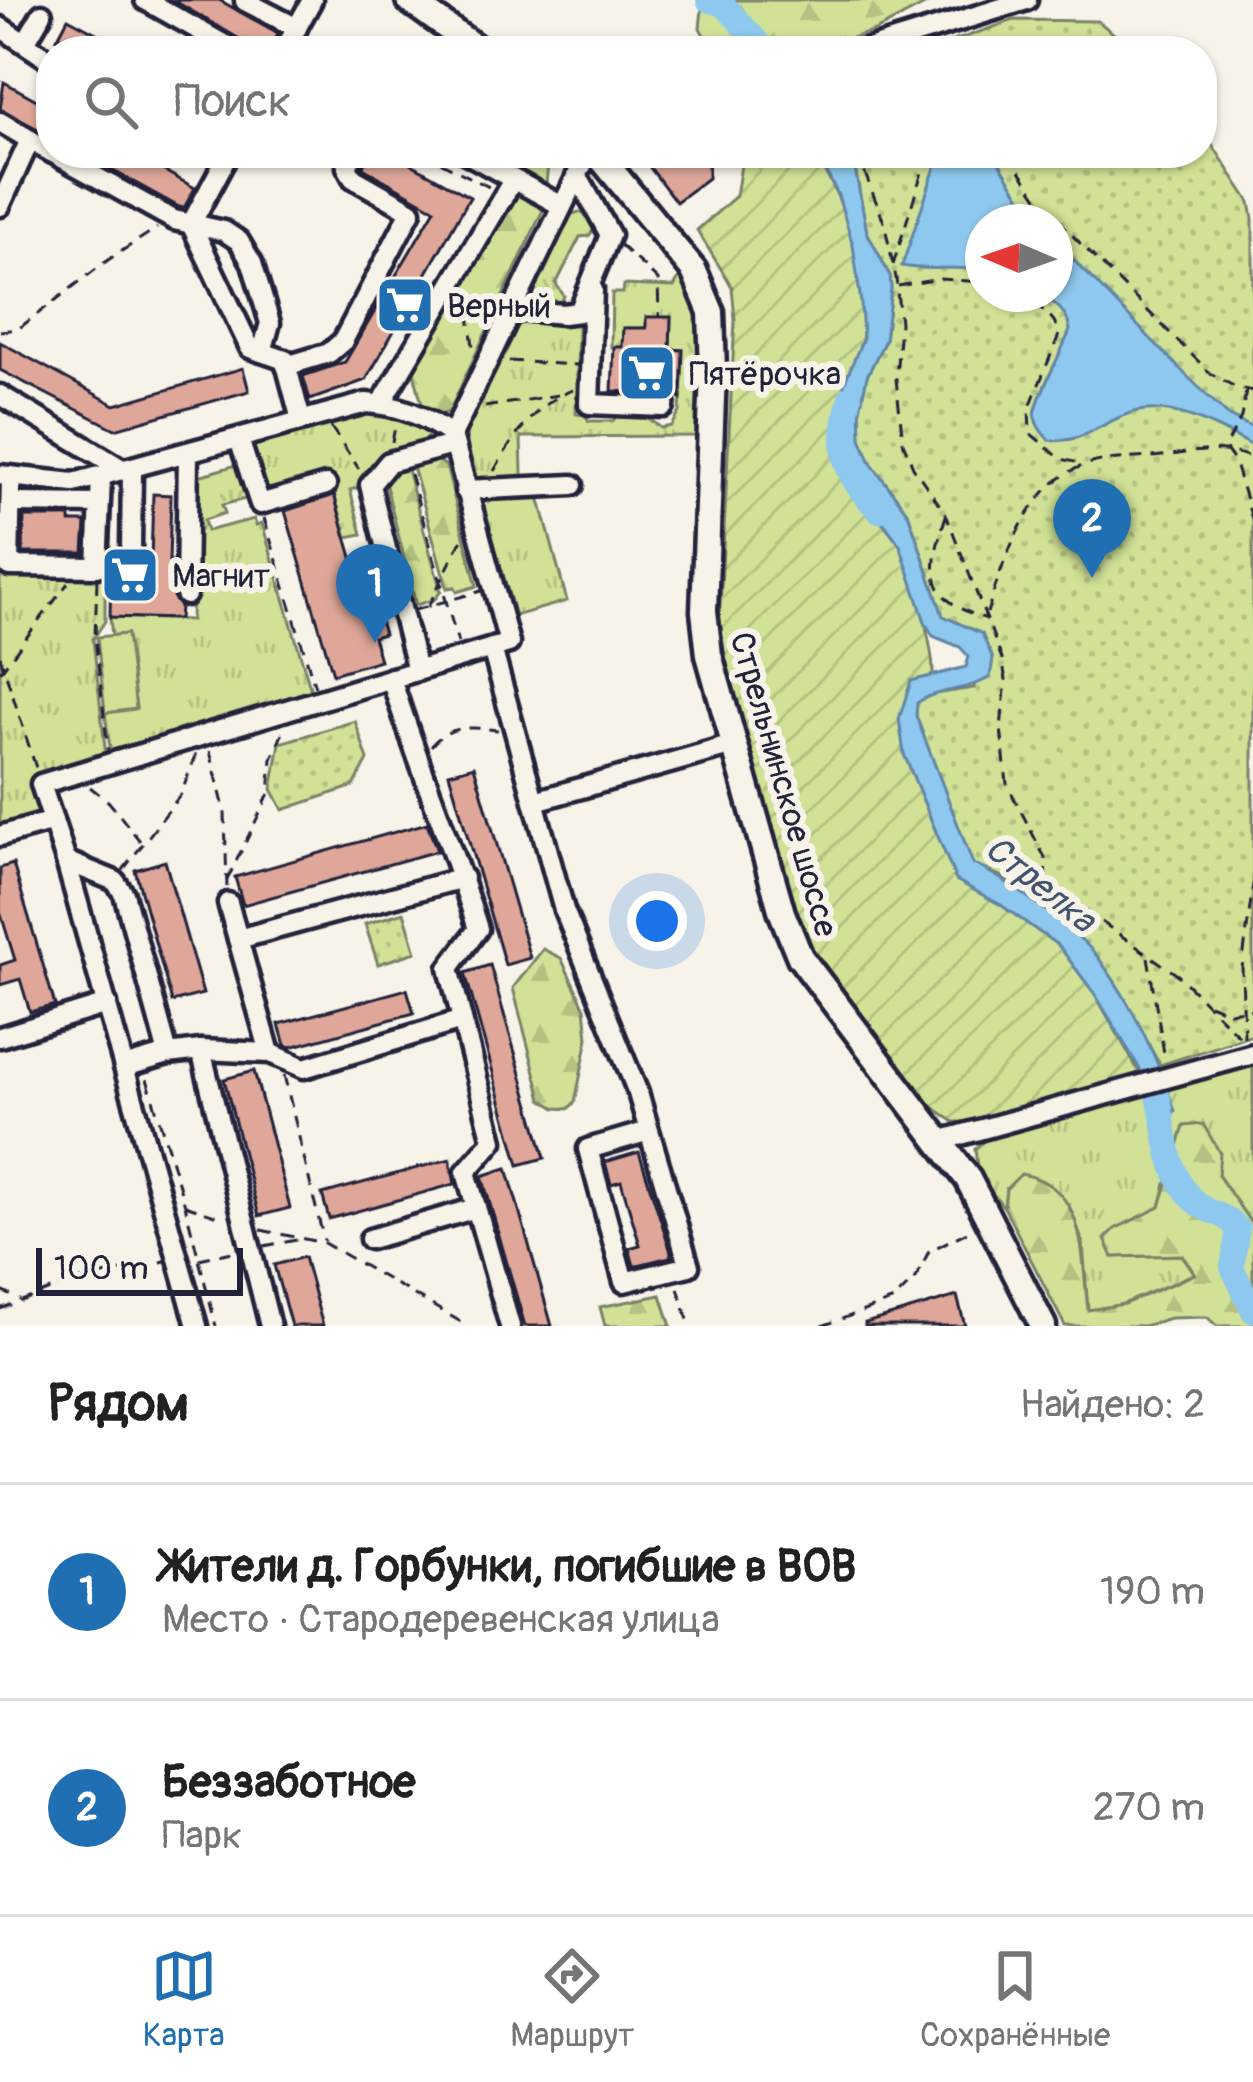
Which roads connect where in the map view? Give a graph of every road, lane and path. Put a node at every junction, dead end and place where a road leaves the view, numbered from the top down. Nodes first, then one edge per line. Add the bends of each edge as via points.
1 (145, 0) edge
2 (313, 0) edge
3 (409, 0) edge
4 (1027, 0) edge
5 (245, 1) edge
6 (42, 14) dead end
7 (0, 27) edge
8 (297, 28) junction
9 (209, 36) edge
10 (292, 36) edge
11 (459, 36) edge
12 (911, 36) edge
13 (26, 41) junction
14 (36, 52) edge
15 (0, 122) edge
16 (30, 140) junction
17 (36, 144) edge
18 (80, 168) edge
19 (216, 168) edge
20 (348, 168) edge
21 (460, 168) edge
22 (484, 168) edge
23 (582, 168) edge
24 (605, 168) edge
25 (863, 168) edge
26 (923, 168) edge
27 (1018, 168) edge
28 (577, 175) junction
29 (507, 187) junction
30 (0, 206) edge
31 (562, 206) junction
32 (182, 222) junction
33 (610, 235) junction
34 (463, 261) junction
35 (893, 267) junction
36 (965, 281) edge
37 (896, 286) junction
38 (510, 309) junction
39 (586, 312) junction
40 (1046, 312) edge
41 (659, 317) dead end
42 (0, 331) edge
43 (262, 352) junction
44 (496, 359) dead end
45 (578, 365) dead end
46 (286, 366) junction
47 (476, 380) junction
48 (574, 390) dead end
49 (1246, 391) junction
50 (1253, 391) edge
51 (0, 395) edge
52 (560, 395) junction
53 (664, 397) dead end
54 (390, 405) junction
55 (477, 409) dead end
56 (322, 415) junction
57 (301, 420) junction
58 (239, 439) junction
59 (452, 440) junction
60 (1225, 448) junction
61 (188, 454) junction
62 (1253, 458) edge
63 (397, 459) junction
64 (1086, 464) junction
65 (130, 471) junction
66 (6, 477) edge
67 (100, 478) junction
68 (573, 484) dead end
69 (326, 485) dead end
70 (370, 485) junction
71 (473, 489) junction
72 (11, 503) junction
73 (100, 503) junction
74 (260, 505) junction
75 (946, 514) junction
76 (1253, 522) edge
77 (466, 528) dead end
78 (131, 551) dead end
79 (97, 572) dead end
80 (76, 576) dead end
81 (442, 582) junction
82 (493, 588) junction
83 (186, 595) dead end
84 (448, 601) junction
85 (428, 607) junction
86 (402, 614) junction
87 (988, 618) junction
88 (492, 648) junction
89 (0, 656) edge
90 (462, 657) junction
91 (2, 670) edge
92 (417, 670) junction
93 (391, 679) junction
94 (318, 696) dead end
95 (294, 708) junction
96 (517, 736) junction
97 (734, 745) junction
98 (210, 748) dead end
99 (197, 752) dead end
100 (417, 763) junction
101 (110, 764) junction
102 (72, 775) junction
103 (41, 784) junction
104 (535, 801) junction
105 (53, 821) junction
106 (0, 836) edge
107 (141, 842) junction
108 (66, 861) junction
109 (463, 878) junction
110 (227, 880) junction
111 (115, 881) junction
112 (1253, 884) edge
113 (228, 904) joint
114 (238, 939) junction
115 (1148, 956) junction
116 (1202, 1000) junction
117 (106, 1004) junction
118 (1253, 1009) edge
119 (1240, 1012) junction
120 (462, 1020) junction
121 (0, 1037) edge
122 (201, 1051) junction
123 (168, 1054) junction
124 (1253, 1054) edge
125 (274, 1055) junction
126 (133, 1065) junction
127 (1167, 1079) junction
128 (650, 1131) junction
129 (939, 1141) junction
130 (476, 1208) junction
131 (991, 1220) junction
132 (370, 1239) dead end
133 (178, 1258) junction
134 (681, 1268) junction
135 (0, 1290) edge
136 (22, 1302) junction
137 (0, 1310) edge
138 (1036, 1325) edge
139 (197, 1326) edge
140 (216, 1326) edge
141 (270, 1326) edge
142 (468, 1326) edge
143 (510, 1326) edge
144 (690, 1326) edge
145 (822, 1326) edge

1 - 9 street
2 - 8 street
3 - 11 main road
4 - 12 street
5 - 8 street
6 - 13 street
7 - 13 street
8 - 10 street
13 - 14 street
15 - 16 street
16 - 17 street
16 - 30 street
18 - 32 street
19 - 32 street
20 - 46 street via 411,211 343,341
21 - 29 path
22 - 29 street
23 - 28 street
24 - 97 main road, Стрельнинское шоссе via 694,271 711,312 704,611
25 - 35 path
26 - 35 path
27 - 49 path via 1073,238 1210,373
28 - 31 street
28 - 33 street
29 - 31 street
29 - 34 street
31 - 38 street
32 - 42 path via 108,260 18,329
32 - 43 street via 250,348
32 - 43 street via 239,241 270,323
33 - 39 street
33 - 41 path via 658,280
34 - 47 path
34 - 54 street
35 - 37 path
36 - 37 path
37 - 75 path via 903,442
38 - 39 street
38 - 47 street
39 - 53 street via 589,404 664,407
40 - 64 path via 1059,335 1029,409 1030,433 1060,459
43 - 46 street
44 - 45 path
46 - 57 street
47 - 59 street
48 - 52 path
49 - 50 path
49 - 60 path
51 - 65 street
52 - 55 path
52 - 71 path
54 - 56 street
54 - 59 street via 426,417
54 - 63 path
56 - 57 street
56 - 70 path
57 - 58 street
58 - 61 street
58 - 74 street
59 - 63 street
59 - 71 street
60 - 62 path
60 - 64 path
60 - 76 path
61 - 65 street
61 - 83 street
63 - 70 street
63 - 81 path
64 - 87 path via 1050,487 1025,520
65 - 67 street
65 - 78 street
66 - 67 street via 55,484
66 - 72 street
67 - 73 street
68 - 71 street
69 - 74 street
70 - 86 street
71 - 82 street
72 - 73 street
72 - 73 street via 9,566 97,567
74 - 94 path
75 - 87 path
75 - 87 path via 932,561 939,587 950,605
77 - 81 path
79 - 101 path via 94,637
80 - 91 path
81 - 84 path
81 - 85 path
82 - 84 path
82 - 88 street via 509,643
84 - 85 path
84 - 90 path
85 - 86 path
86 - 92 street
87 - 115 path via 1006,680 1006,784 1045,858 1046,886
88 - 90 street
88 - 96 street
89 - 91 path
90 - 92 street
91 - 103 path
92 - 93 street
93 - 95 street
93 - 100 street
95 - 101 street
95 - 110 path via 277,740 268,794
96 - 100 path via 450,730
96 - 104 street
97 - 104 street
97 - 129 main road, Стрельнинское шоссе via 800,957
98 - 110 path via 225,812
99 - 107 path via 181,794
100 - 109 street
101 - 102 street
102 - 103 street
102 - 107 path via 100,793
103 - 105 street
104 - 128 street via 565,910
105 - 106 street
105 - 108 street
107 - 111 path
108 - 111 street
108 - 117 street
109 - 114 street
109 - 120 street via 478,929 449,968
110 - 113 path
111 - 123 street
112 - 119 path
113 - 114 street
114 - 125 street
115 - 116 path
115 - 127 path
116 - 119 path
116 - 119 path via 1244,1040
117 - 121 street
117 - 126 street
118 - 119 path
120 - 125 street via 304,1067
120 - 130 street via 493,1142 466,1172
122 - 123 street
122 - 125 street
122 - 141 street
123 - 126 street
124 - 127 street
125 - 142 path via 324,1243
126 - 133 street
126 - 140 path via 185,1205
127 - 129 street
128 - 134 street
128 - 134 street via 588,1149 624,1282
129 - 131 main road, Стрельнинское шоссе
130 - 132 street
130 - 143 street
131 - 138 main road, Стрельнинское шоссе
131 - 145 path via 929,1251 894,1300
133 - 136 path
133 - 139 street
134 - 144 path
135 - 136 path
136 - 137 path

